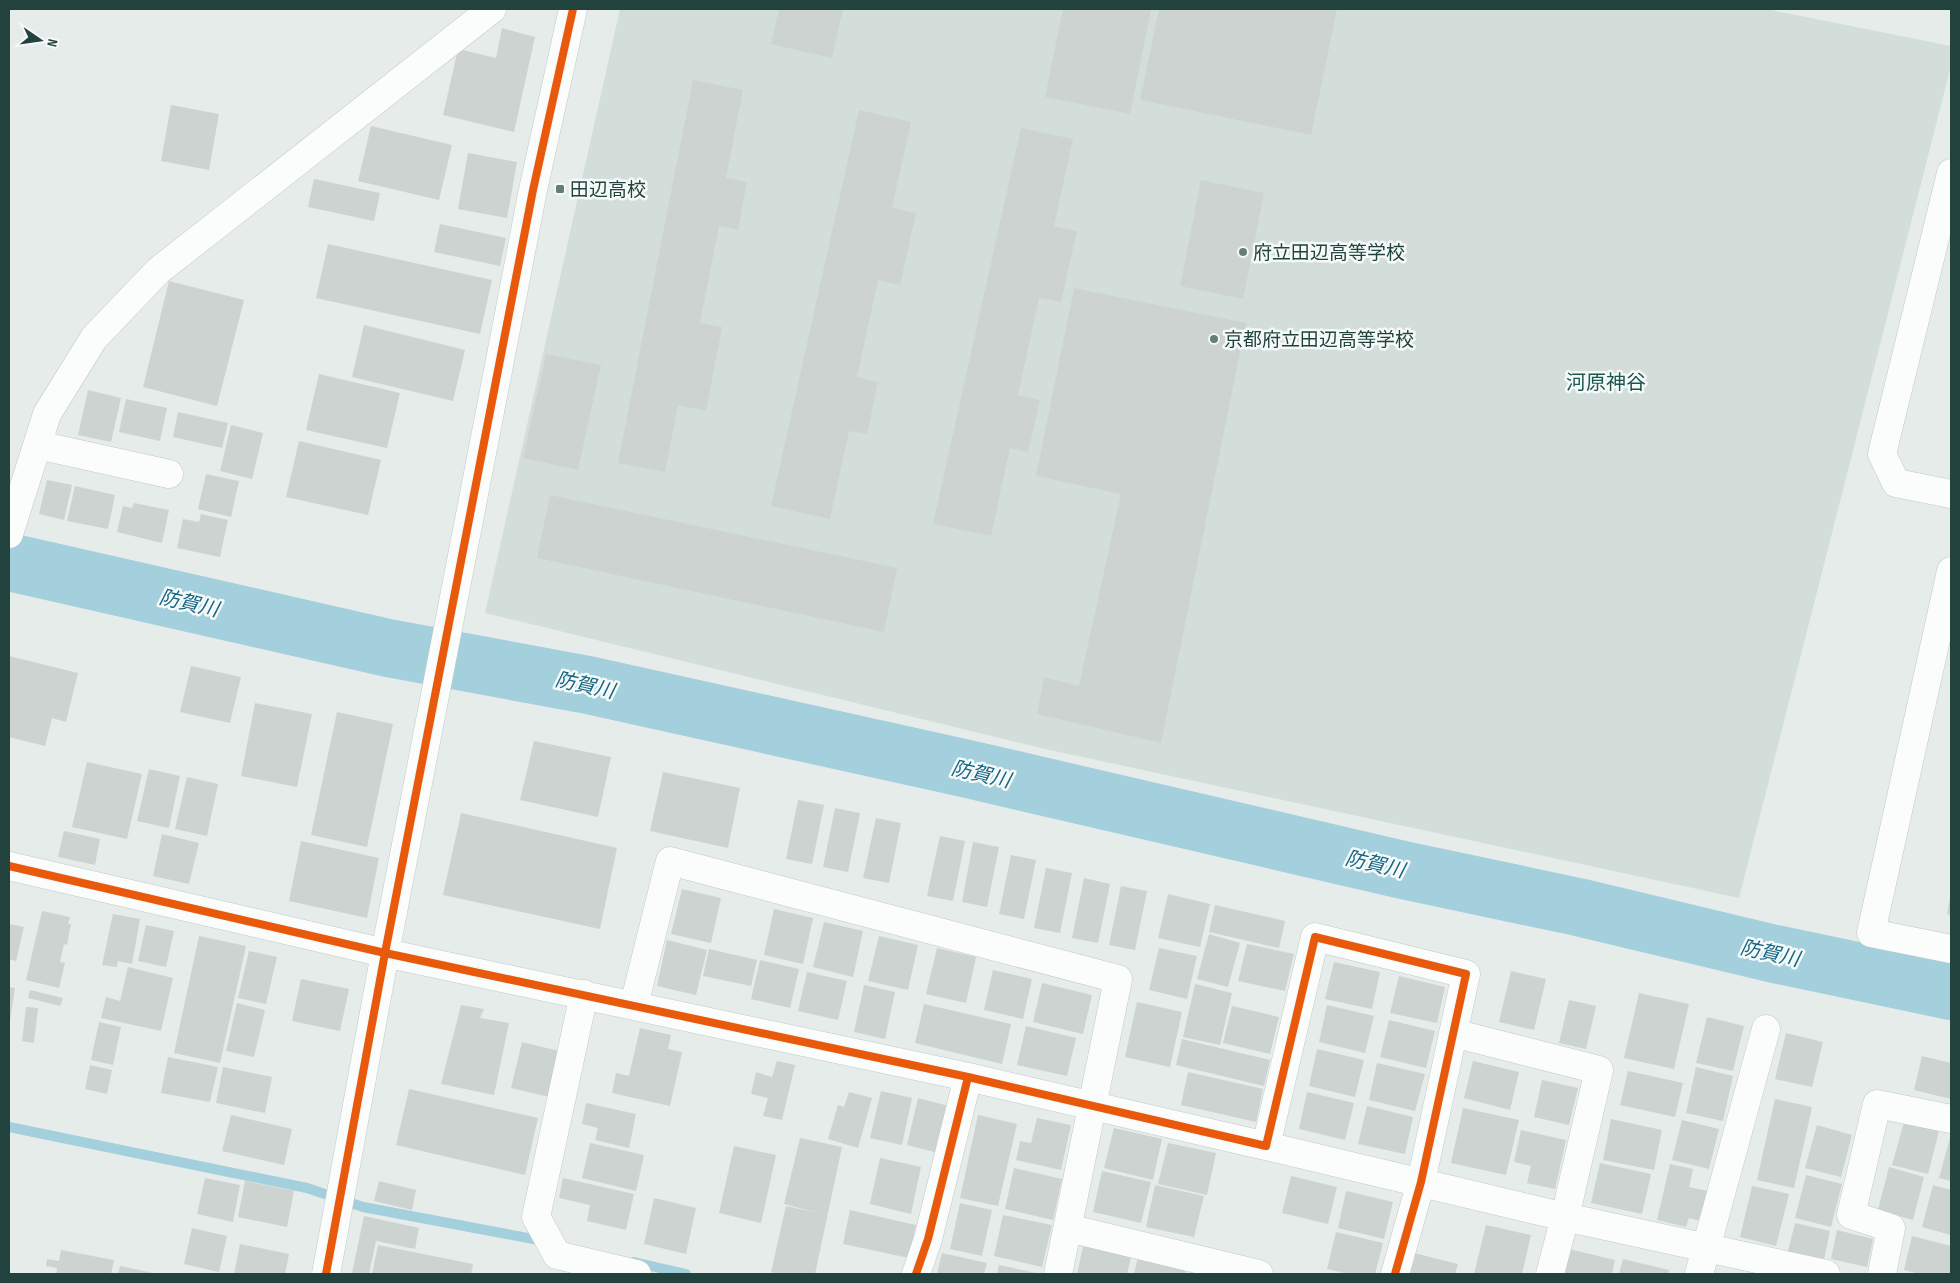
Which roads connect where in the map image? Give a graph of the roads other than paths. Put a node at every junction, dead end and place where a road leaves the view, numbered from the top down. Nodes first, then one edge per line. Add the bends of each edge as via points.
1 (492, 9) edge
2 (573, 9) edge
3 (1951, 173) edge
4 (38, 444) junction
5 (168, 474) dead end
6 (1951, 494) edge
7 (10, 528) edge
8 (1951, 570) edge
9 (9, 866) edge
10 (1951, 949) edge
11 (385, 953) junction
12 (584, 994) junction
13 (634, 1005) junction
14 (1766, 1029) dead end
15 (1453, 1033) junction
16 (968, 1077) junction
17 (1093, 1106) junction
18 (1951, 1120) edge
19 (1266, 1146) junction
20 (1421, 1182) junction
21 (1565, 1217) junction
22 (1068, 1228) junction
23 (1703, 1261) edge
24 (326, 1274) edge
25 (637, 1274) edge
26 (916, 1274) edge
27 (1058, 1274) edge
28 (1259, 1274) edge
29 (1395, 1274) edge
30 (1550, 1274) edge
31 (1826, 1274) edge
32 (1882, 1274) edge

1 - 4 street via 158,271 94,338 47,414
2 - 11 street via 533,190
3 - 6 street via 1882,454 1896,483
4 - 5 street
4 - 7 street
8 - 10 street via 1871,933
9 - 11 street
11 - 12 street
11 - 24 street
12 - 13 street
12 - 25 street via 536,1217 557,1255
13 - 16 street
13 - 17 street via 670,861 1118,978
14 - 23 street
15 - 19 street via 1466,974 1315,937
15 - 20 street
15 - 21 street via 1599,1070
16 - 17 street
16 - 26 street via 928,1240
17 - 19 street
17 - 22 street
18 - 32 street via 1877,1104 1851,1215 1892,1228
19 - 20 street
20 - 21 street
20 - 29 street
21 - 23 street
21 - 30 street
22 - 27 street
22 - 28 street
23 - 31 street

